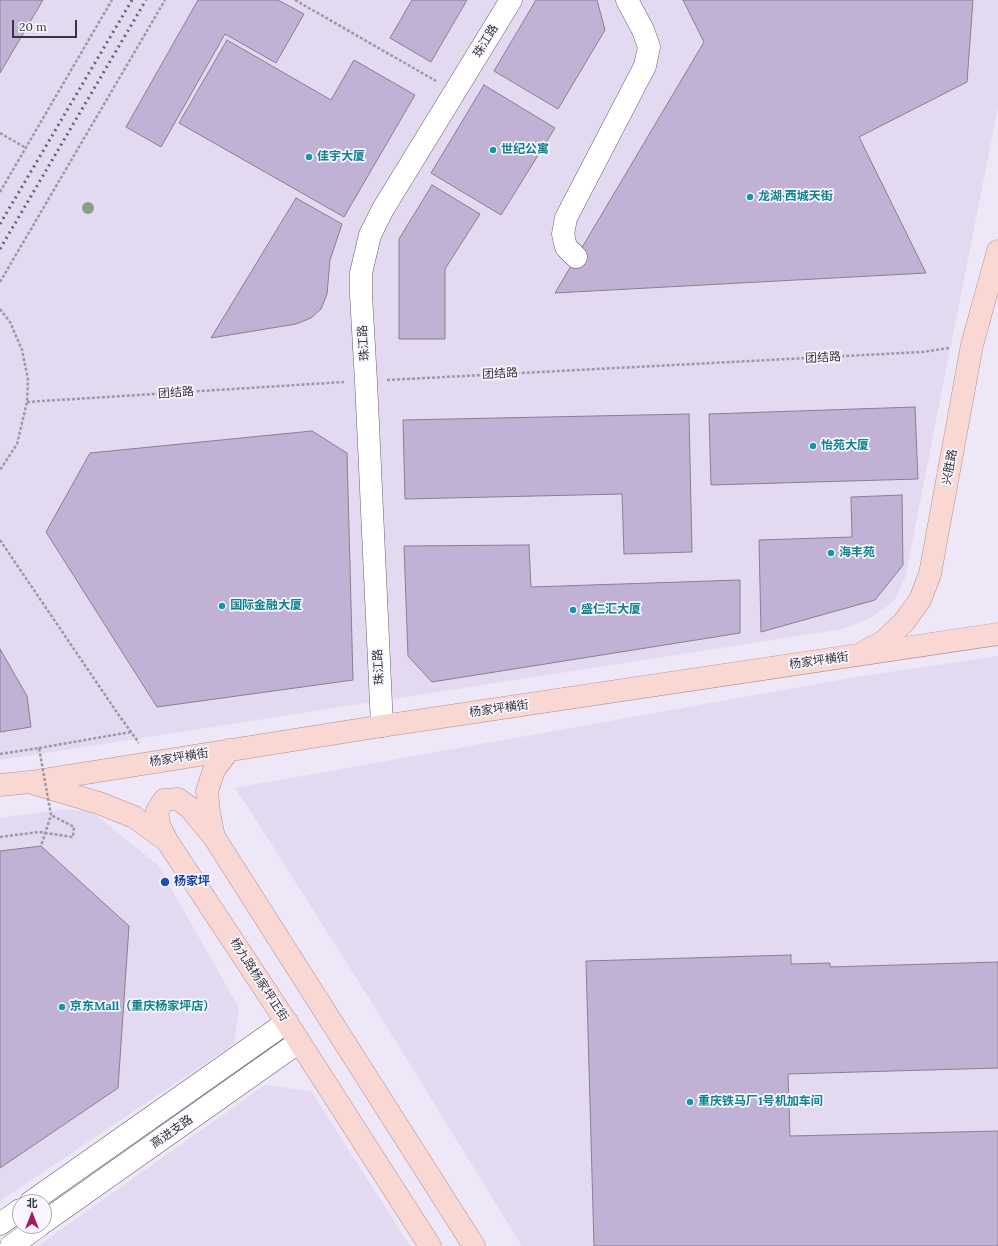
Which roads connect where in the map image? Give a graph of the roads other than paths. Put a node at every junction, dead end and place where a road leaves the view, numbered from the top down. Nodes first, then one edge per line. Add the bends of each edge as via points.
1 (511, 0) edge
2 (627, 0) edge
3 (576, 257) dead end
4 (997, 263) edge
5 (998, 634) edge
6 (858, 656) junction
7 (382, 726) junction
8 (229, 750) junction
9 (30, 782) junction
10 (0, 785) edge
11 (214, 837) junction
12 (168, 841) junction
13 (287, 1022) junction
14 (300, 1042) junction
15 (42, 1194) edge
16 (12, 1216) edge
17 (52, 1216) edge
18 (0, 1224) edge
19 (28, 1234) edge
20 (11, 1246) edge
21 (430, 1246) edge
22 (474, 1246) edge

1 - 7 street, 珠江路 via 383,209 370,235 361,273
2 - 3 street via 650,47 645,66 566,218 563,234 566,247
4 - 6 main road, 兴胜路 via 972,345 930,574 920,600 904,622 884,641
5 - 6 main road, 杨家坪横街
6 - 7 main road, 杨家坪横街
7 - 8 main road, 杨家坪横街
8 - 9 main road, 杨家坪横街
8 - 11 main road via 214,770 207,791
9 - 10 main road, 杨家坪横街
9 - 12 main road, 杨九路杨家坪正街 via 99,803 134,817
11 - 12 main road via 190,808 178,799 164,800 157,811 159,825
11 - 22 main road
12 - 13 main road, 杨九路杨家坪正街
13 - 14 main road, 杨九路杨家坪正街
13 - 15 street, 高进支路
14 - 17 street, 高进支路
14 - 21 main road, 杨九路杨家坪正街
16 - 18 street
19 - 20 street

